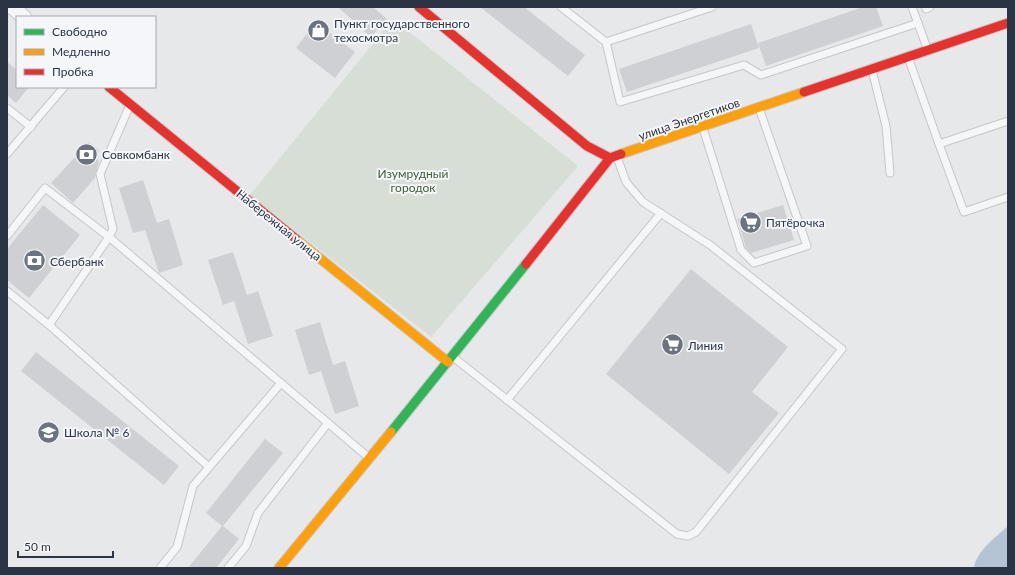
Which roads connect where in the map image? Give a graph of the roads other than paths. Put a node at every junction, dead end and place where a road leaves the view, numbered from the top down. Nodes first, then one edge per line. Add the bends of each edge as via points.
1 (12, 7) edge
2 (419, 7) edge
3 (562, 7) edge
4 (712, 7) edge
5 (912, 7) edge
6 (23, 16) edge
7 (918, 23) junction
8 (1008, 23) edge
9 (606, 42) junction
10 (928, 50) junction
11 (908, 57) junction
12 (872, 69) junction
13 (63, 88) edge
14 (110, 88) edge
15 (130, 105) junction
16 (7, 108) edge
17 (759, 108) junction
18 (1008, 122) edge
19 (31, 127) junction
20 (703, 127) junction
21 (939, 144) junction
22 (7, 154) edge
23 (613, 157) junction
24 (890, 173) dead end
25 (1008, 197) edge
26 (661, 213) junction
27 (7, 236) edge
28 (109, 236) junction
29 (7, 291) edge
30 (49, 326) junction
31 (450, 360) junction
32 (281, 383) junction
33 (507, 400) junction
34 (328, 423) junction
35 (368, 458) junction
36 (209, 467) junction
37 (160, 568) edge
38 (228, 568) edge
39 (279, 568) edge

1 - 6 street
2 - 23 main road via 587,146
3 - 9 lane
4 - 9 lane
5 - 7 lane
7 - 9 lane via 761,75 744,65 620,102
7 - 10 lane
8 - 10 main road, улица Энергетиков
10 - 11 main road, улица Энергетиков
11 - 12 main road, улица Энергетиков
11 - 21 lane
12 - 17 main road, улица Энергетиков
12 - 24 lane via 886,126
13 - 19 lane
14 - 15 main road, Набережная улица
15 - 28 lane via 100,174 113,229
15 - 31 main road, Набережная улица
16 - 19 lane
17 - 20 main road, улица Энергетиков
17 - 20 lane via 807,246 754,263 741,250
18 - 21 lane
19 - 22 lane
20 - 23 main road, улица Энергетиков
21 - 25 lane via 964,212
23 - 26 lane via 626,182 643,202
23 - 31 main road
26 - 33 lane
26 - 33 lane via 710,245 842,349 696,532 688,536 677,534
27 - 28 lane via 45,188
28 - 30 lane
28 - 32 lane
29 - 30 lane
30 - 36 lane
31 - 33 lane
31 - 35 main road
32 - 34 lane
32 - 36 lane
34 - 35 lane
34 - 38 lane via 258,513 246,546
35 - 39 main road
36 - 37 lane via 193,486 177,547

